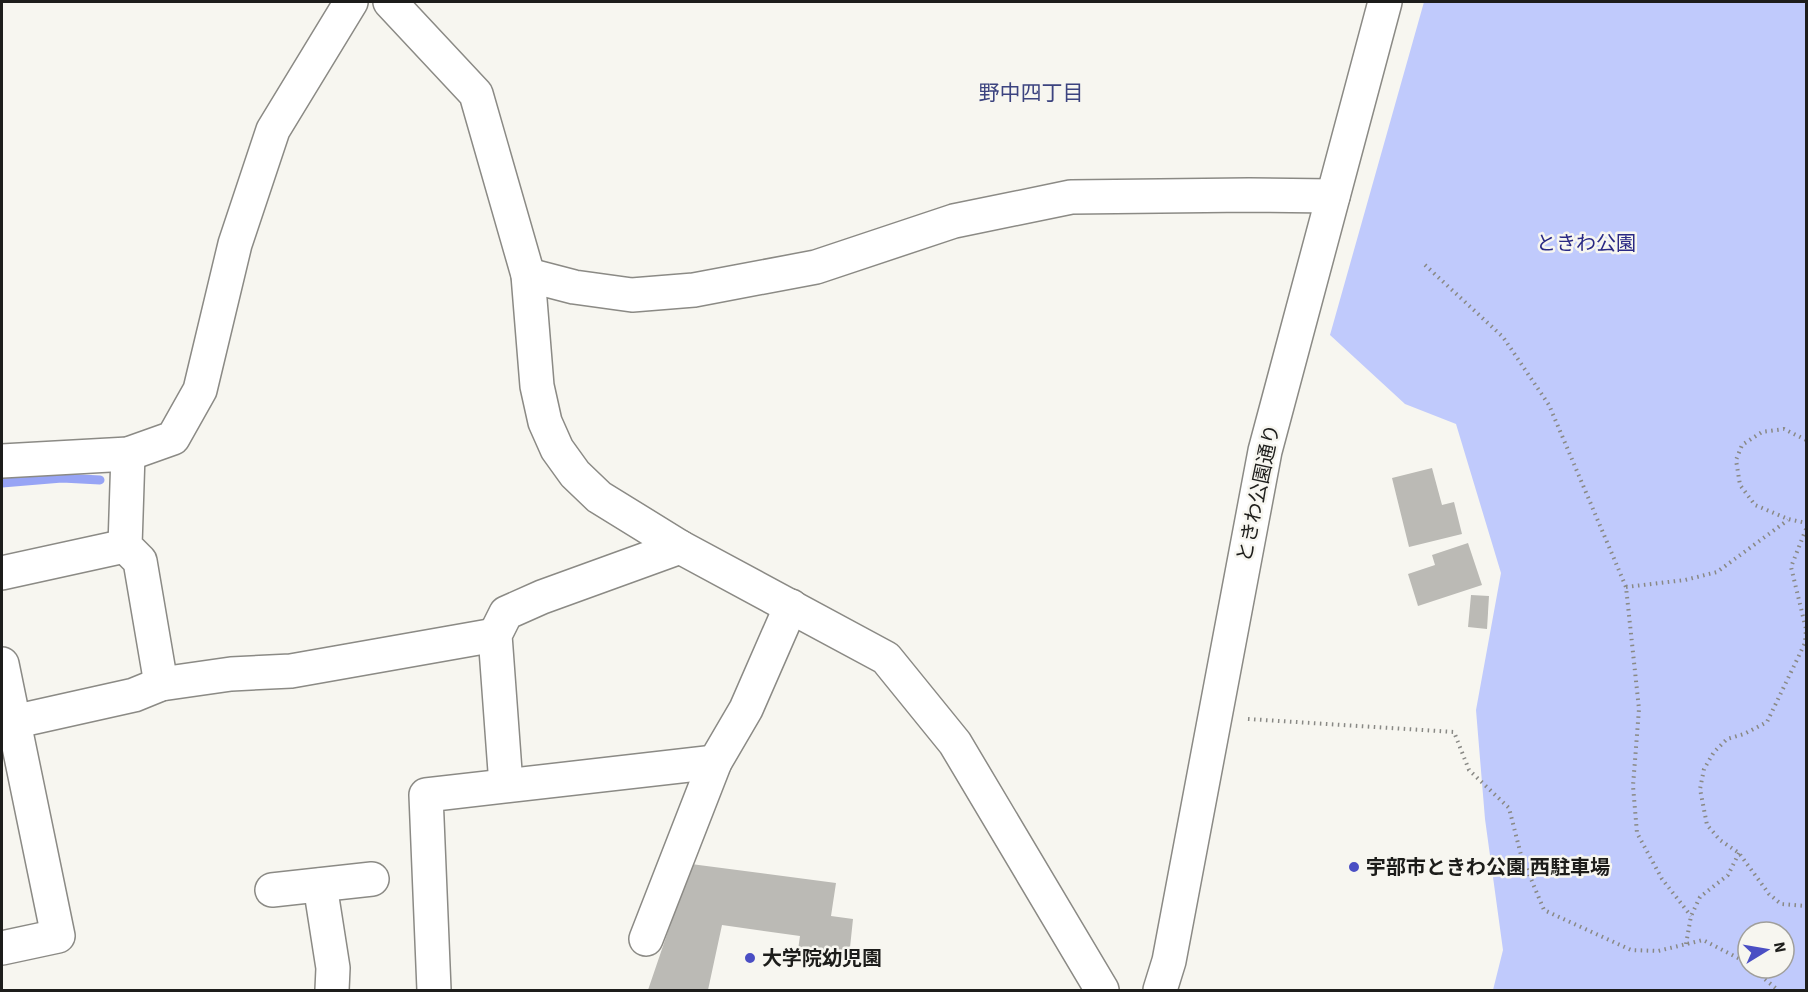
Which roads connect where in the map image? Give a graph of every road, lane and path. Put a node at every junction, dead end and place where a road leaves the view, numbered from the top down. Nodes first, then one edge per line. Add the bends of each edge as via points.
1 (351, 2) edge
2 (390, 2) edge
3 (1385, 2) edge
4 (1333, 196) junction
5 (1425, 265) dead end
6 (528, 275) junction
7 (1806, 440) edge
8 (128, 454) junction
9 (2, 461) edge
10 (1788, 519) junction
11 (1806, 523) edge
12 (1806, 529) edge
13 (124, 546) junction
14 (680, 547) junction
15 (2, 573) edge
16 (1626, 587) junction
17 (791, 606) junction
18 (495, 635) junction
19 (2, 664) edge
20 (161, 684) junction
21 (1239, 718) dead end
22 (13, 722) junction
23 (715, 762) junction
24 (506, 785) junction
25 (1739, 853) junction
26 (372, 879) dead end
27 (320, 885) junction
28 (272, 890) dead end
29 (1806, 906) edge
30 (1691, 916) junction
31 (646, 939) dead end
32 (1686, 944) junction
33 (2, 948) edge
34 (1736, 957) edge
35 (1765, 980) edge
36 (332, 990) edge
37 (434, 990) edge
38 (1102, 990) edge
39 (1160, 990) edge
40 (1778, 990) edge

1 - 8 street via 273,130 235,244 200,390 172,438
2 - 6 street via 476,94
3 - 4 street, ときわ公園通り
4 - 6 street via 1071,197 954,221 816,267 694,290 632,296
4 - 39 street, ときわ公園通り via 1265,451 1169,961
5 - 16 path via 1503,337 1549,405
6 - 14 street via 537,386 544,422 557,449 599,497
7 - 10 path via 1784,429 1762,432 1742,445 1736,460 1740,485 1755,505
8 - 9 street
8 - 13 street
10 - 11 path
10 - 16 path via 1717,572
12 - 25 path via 1791,567 1806,629 1805,642 1767,722 1727,740 1704,769 1700,789 1707,825
13 - 15 street
13 - 20 street via 140,561
14 - 17 street
14 - 18 street via 506,613
16 - 30 path via 1639,709 1633,786 1637,833 1662,879
17 - 23 street via 746,709
17 - 38 street via 886,658 956,743
18 - 20 street via 291,670
18 - 24 street
19 - 22 street
20 - 22 street via 134,695
21 - 32 path via 1454,732 1468,770 1509,808 1521,855 1544,910 1631,950 1658,951
22 - 33 street via 58,936
23 - 24 street
23 - 31 street
24 - 37 street via 426,795
25 - 29 path via 1781,904
25 - 30 path via 1728,875 1700,897
26 - 27 street
27 - 28 street
27 - 36 street via 333,968
30 - 32 path
32 - 34 path via 1703,940
35 - 40 path

